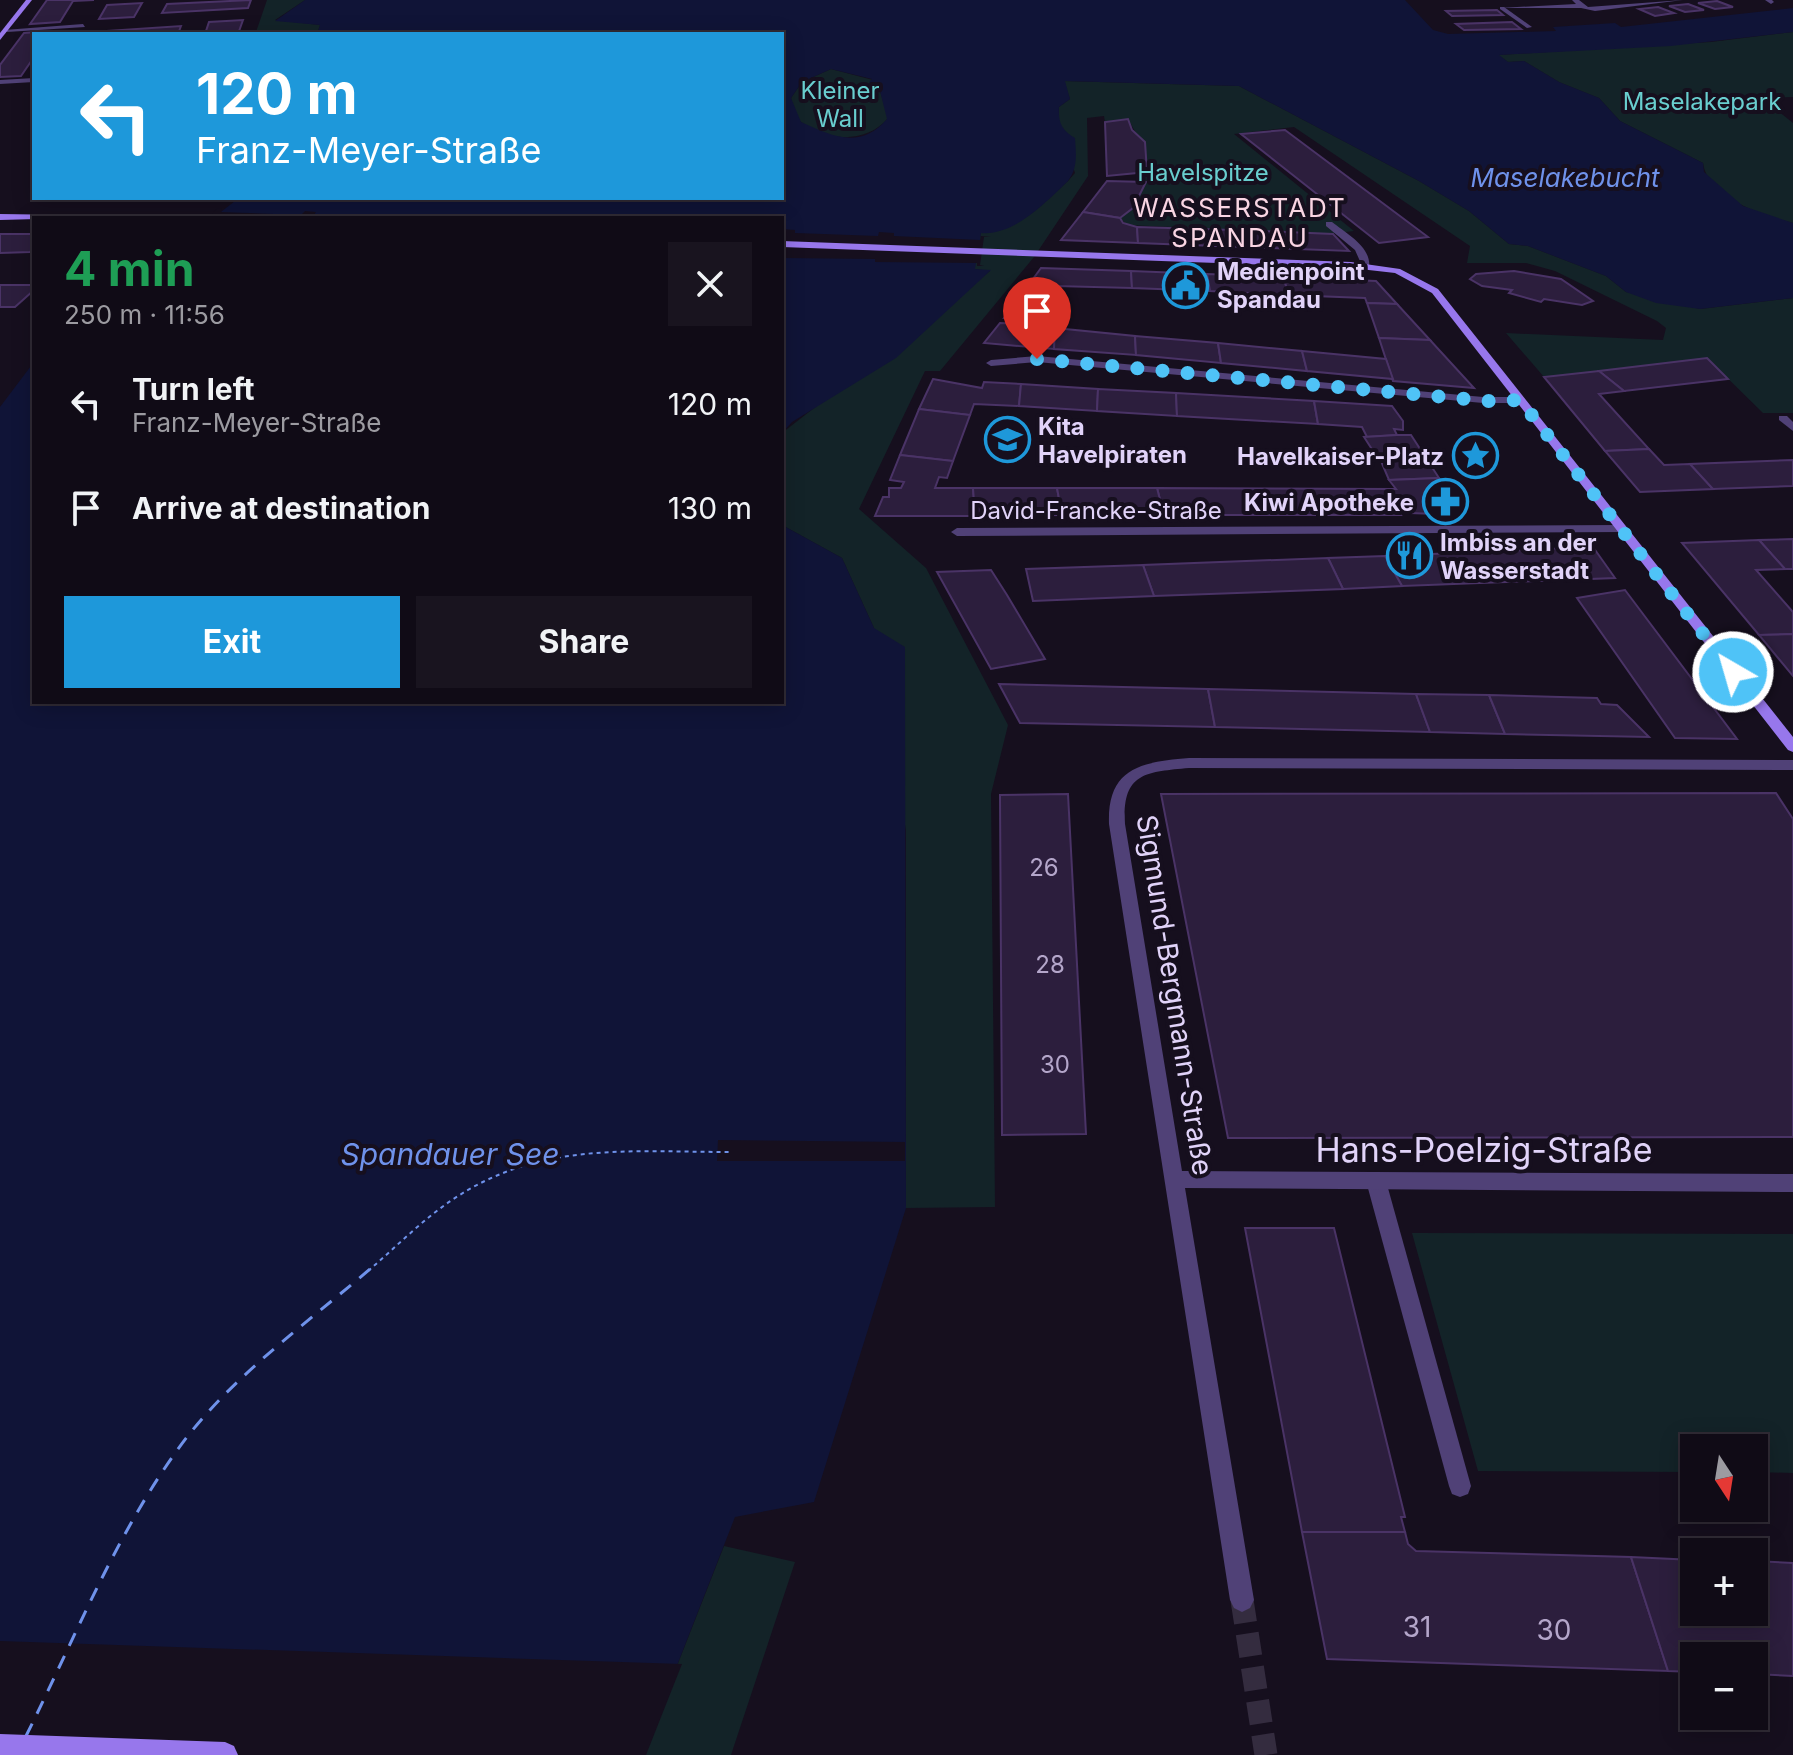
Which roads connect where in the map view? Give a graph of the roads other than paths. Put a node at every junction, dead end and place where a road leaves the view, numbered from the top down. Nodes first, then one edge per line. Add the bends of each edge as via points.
1 (29, 0) edge
2 (1575, 0) edge
3 (1680, 0) edge
4 (1584, 7) junction
5 (83, 26) dead end
6 (1529, 27) dead end
7 (7, 30) junction
8 (0, 38) edge
9 (32, 80) edge
10 (0, 82) edge
11 (0, 217) edge
12 (32, 217) edge
13 (1329, 224) dead end
14 (784, 244) edge
15 (1366, 266) junction
16 (991, 363) dead end
17 (1520, 400) junction
18 (1783, 418) dead end
19 (1793, 428) edge
20 (1620, 529) junction
21 (957, 532) dead end
22 (1793, 747) edge
23 (1793, 765) edge
24 (1174, 1179) junction
25 (1376, 1181) junction
26 (1793, 1183) edge
27 (1460, 1486) dead end
28 (1242, 1600) tunnel mouth
29 (0, 1747) edge
30 (225, 1755) edge

1 - 7 street
2 - 4 street
3 - 4 street
4 - 6 street via 1502,8
5 - 7 street
7 - 8 street
9 - 10 street
11 - 12 street
13 - 15 street via 1359,248
14 - 15 street
15 - 17 street via 1410,275 1435,291
16 - 17 street via 1037,359
17 - 20 street
18 - 19 street
20 - 21 street, David-Francke-Straße
20 - 22 street
23 - 24 street, Sigmund-Bergmann-Straße via 1189,763 1138,771 1125,779 1115,809
24 - 25 street, Hans-Poelzig-Straße
24 - 28 street, Sigmund-Bergmann-Straße
25 - 26 street, Hans-Poelzig-Straße
25 - 27 street
29 - 30 street

